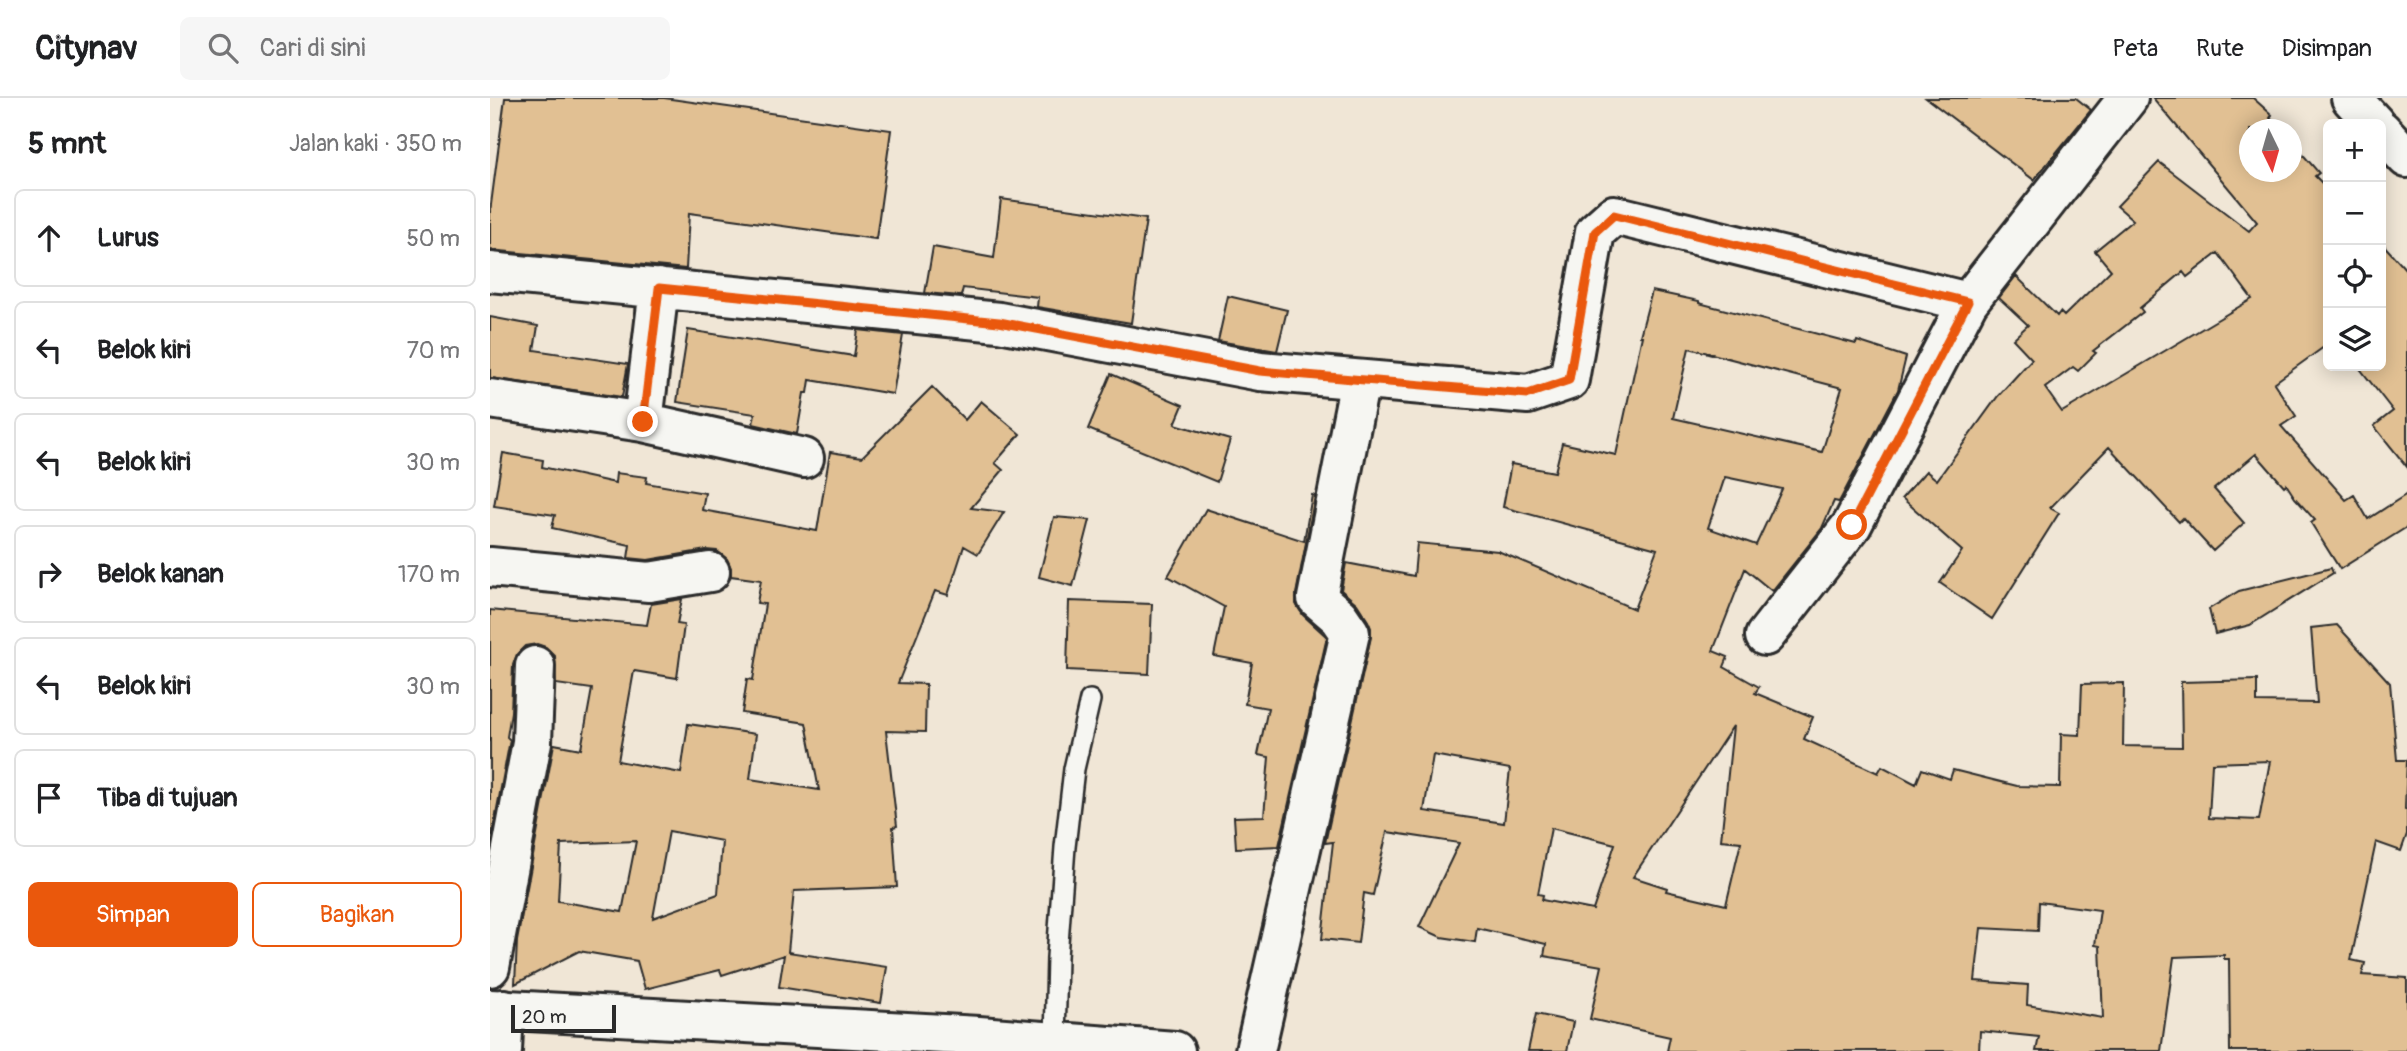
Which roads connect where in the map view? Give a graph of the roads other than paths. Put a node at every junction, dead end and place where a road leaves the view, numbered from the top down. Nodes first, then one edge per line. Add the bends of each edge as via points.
1 (2127, 98) edge
2 (2351, 98) edge
3 (2370, 119) edge
4 (2386, 135) edge
5 (2407, 158) edge
6 (490, 272) edge
7 (659, 288) junction
8 (1968, 302) junction
9 (1360, 380) junction
10 (490, 399) edge
11 (643, 422) junction
12 (804, 458) dead end
13 (490, 567) edge
14 (710, 572) dead end
15 (1765, 636) dead end
16 (535, 666) dead end
17 (1090, 700) dead end
18 (490, 967) edge
19 (497, 1009) edge
20 (1055, 1042) junction
21 (982, 1044) edge
22 (502, 1051) edge
23 (1175, 1051) edge
24 (1255, 1051) edge

1 - 8 street
2 - 3 street
4 - 5 street
6 - 7 street
7 - 9 street via 999,322 1260,371
7 - 11 street
8 - 9 street via 1614,215 1595,232 1569,380 1528,394
8 - 15 street via 1852,525
9 - 24 street via 1317,598 1350,633
10 - 11 street
11 - 12 street
13 - 14 street via 649,582
16 - 18 street via 533,741
17 - 20 lane via 1074,769 1065,847
19 - 21 street
19 - 22 street
20 - 21 street
20 - 23 street

